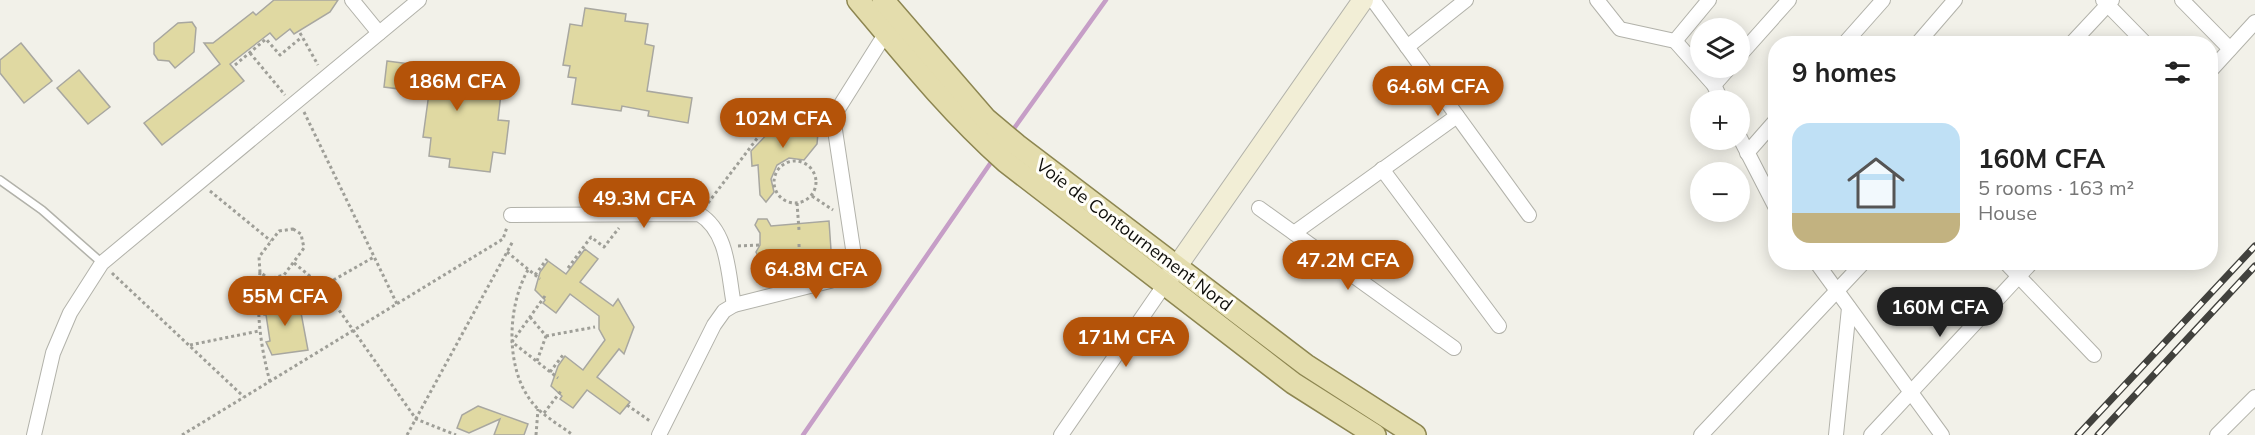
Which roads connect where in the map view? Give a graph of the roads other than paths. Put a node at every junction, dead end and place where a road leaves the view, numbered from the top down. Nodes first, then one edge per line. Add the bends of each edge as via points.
1 (352, 0) edge
2 (419, 0) edge
3 (858, 0) edge
4 (884, 0) edge
5 (1363, 0) edge
6 (1373, 0) edge
7 (1466, 0) edge
8 (1597, 0) edge
9 (1709, 0) edge
10 (1789, 0) edge
11 (1883, 0) edge
12 (1955, 0) edge
13 (2182, 0) edge
14 (2108, 1) edge
15 (2255, 22) edge
16 (892, 25) junction
17 (379, 33) junction
18 (1851, 36) edge
19 (1924, 36) edge
20 (2078, 36) edge
21 (2139, 36) edge
22 (2217, 36) edge
23 (2218, 37) edge
24 (1675, 41) junction
25 (1750, 44) edge
26 (1407, 46) junction
27 (2230, 49) junction
28 (2218, 62) edge
29 (1720, 78) edge
30 (1714, 85) junction
31 (1717, 90) edge
32 (1457, 116) junction
33 (1768, 129) edge
34 (1746, 150) edge
35 (1747, 153) junction
36 (1382, 170) junction
37 (0, 180) edge
38 (1768, 193) edge
39 (1259, 208) dead end
40 (511, 215) road end
41 (1529, 215) dead end
42 (1294, 233) junction
43 (102, 263) junction
44 (1822, 270) edge
45 (1857, 270) edge
46 (2012, 270) edge
47 (2025, 270) edge
48 (1170, 275) junction
49 (2018, 277) junction
50 (1837, 291) junction
51 (734, 305) junction
52 (1849, 308) junction
53 (1499, 326) dead end
54 (1454, 348) dead end
55 (2094, 355) dead end
56 (1911, 393) junction
57 (2255, 397) edge
58 (660, 433) edge
59 (34, 435) edge
60 (1061, 435) edge
61 (1375, 435) edge
62 (1415, 435) edge
63 (1701, 435) edge
64 (1836, 435) edge
65 (1871, 435) edge
66 (1942, 435) edge
67 (2217, 435) edge

1 - 17 street
2 - 17 street
3 - 16 main road, Voie de Contournement Nord
4 - 16 main road, Voie de Contournement Nord
5 - 48 street
6 - 26 street
7 - 26 street
8 - 24 street via 1620,28
9 - 24 street
10 - 25 street
11 - 18 street
12 - 19 street
13 - 22 street
14 - 20 street
14 - 21 street
15 - 27 street
16 - 48 main road, Voie de Contournement Nord via 925,82
16 - 51 street via 833,117 855,262 830,280
17 - 43 street
23 - 27 street
24 - 30 street
26 - 32 street
27 - 28 street
29 - 30 street
30 - 31 street
32 - 36 street
32 - 41 street
33 - 35 street
34 - 35 street
35 - 38 street
36 - 42 street
36 - 53 street
37 - 43 lane via 42,210
39 - 42 street
40 - 51 street via 699,214 715,228 723,246
42 - 54 street
43 - 59 street via 70,313 53,353
44 - 50 street
45 - 50 street
46 - 49 street
47 - 49 street
48 - 60 street
48 - 61 main road, Voie de Contournement Nord via 1293,383
48 - 62 main road, Voie de Contournement Nord
49 - 55 street
49 - 56 street
50 - 52 street
50 - 63 street
51 - 58 street via 724,310 714,325
52 - 56 street
52 - 64 street
56 - 65 street
56 - 66 street
57 - 67 street

